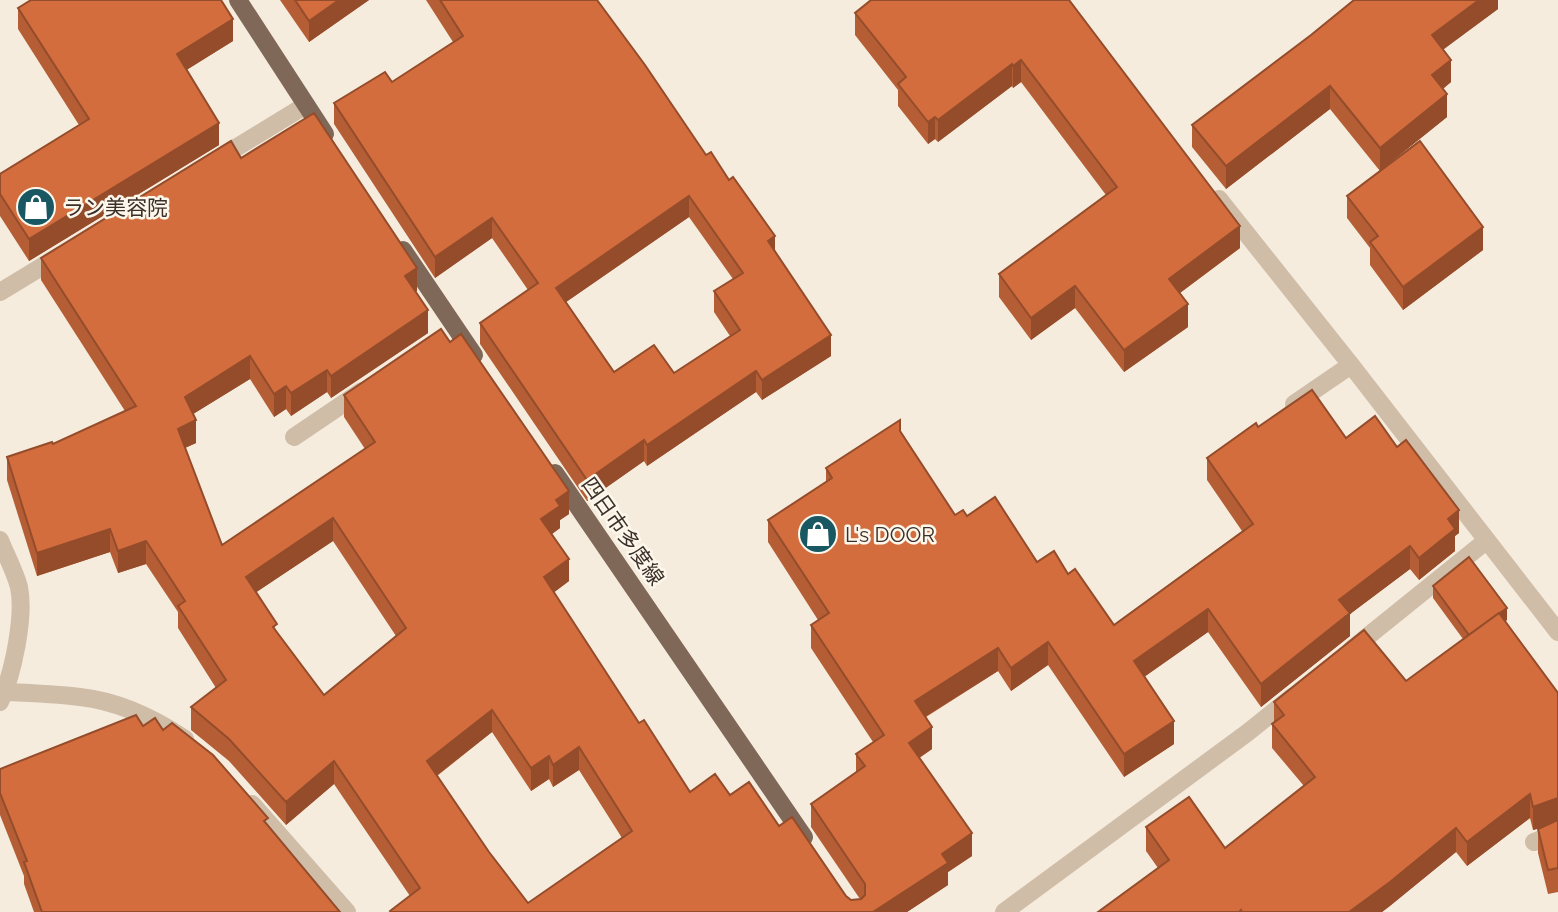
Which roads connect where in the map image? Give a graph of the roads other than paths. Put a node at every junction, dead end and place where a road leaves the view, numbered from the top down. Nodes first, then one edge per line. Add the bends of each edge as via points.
1 (238, 0) edge
2 (306, 105) junction
3 (336, 150) edge
4 (202, 169) edge
5 (1207, 183) edge
6 (395, 239) edge
7 (74, 247) edge
8 (0, 292) edge
9 (1351, 365) junction
10 (486, 372) edge
11 (375, 382) edge
12 (1285, 410) edge
13 (294, 437) dead end
14 (547, 460) edge
15 (0, 540) edge
16 (1486, 541) junction
17 (1558, 632) edge
18 (1334, 663) edge
19 (1301, 690) edge
20 (3, 697) edge
21 (199, 748) edge
22 (239, 789) edge
23 (1558, 833) edge
24 (1534, 842) dead end
25 (817, 855) edge
26 (347, 912) edge
27 (1004, 912) edge

1 - 2 main road
2 - 3 main road
2 - 4 street
5 - 9 street
6 - 10 main road via 449,332
7 - 8 street
9 - 12 street
9 - 16 street
11 - 13 street
14 - 25 main road, 四日市多度線
15 - 20 street via 19,588 14,662
16 - 17 street
16 - 18 street
19 - 27 street
20 - 21 street via 83,697 128,709
22 - 26 street
23 - 24 street

